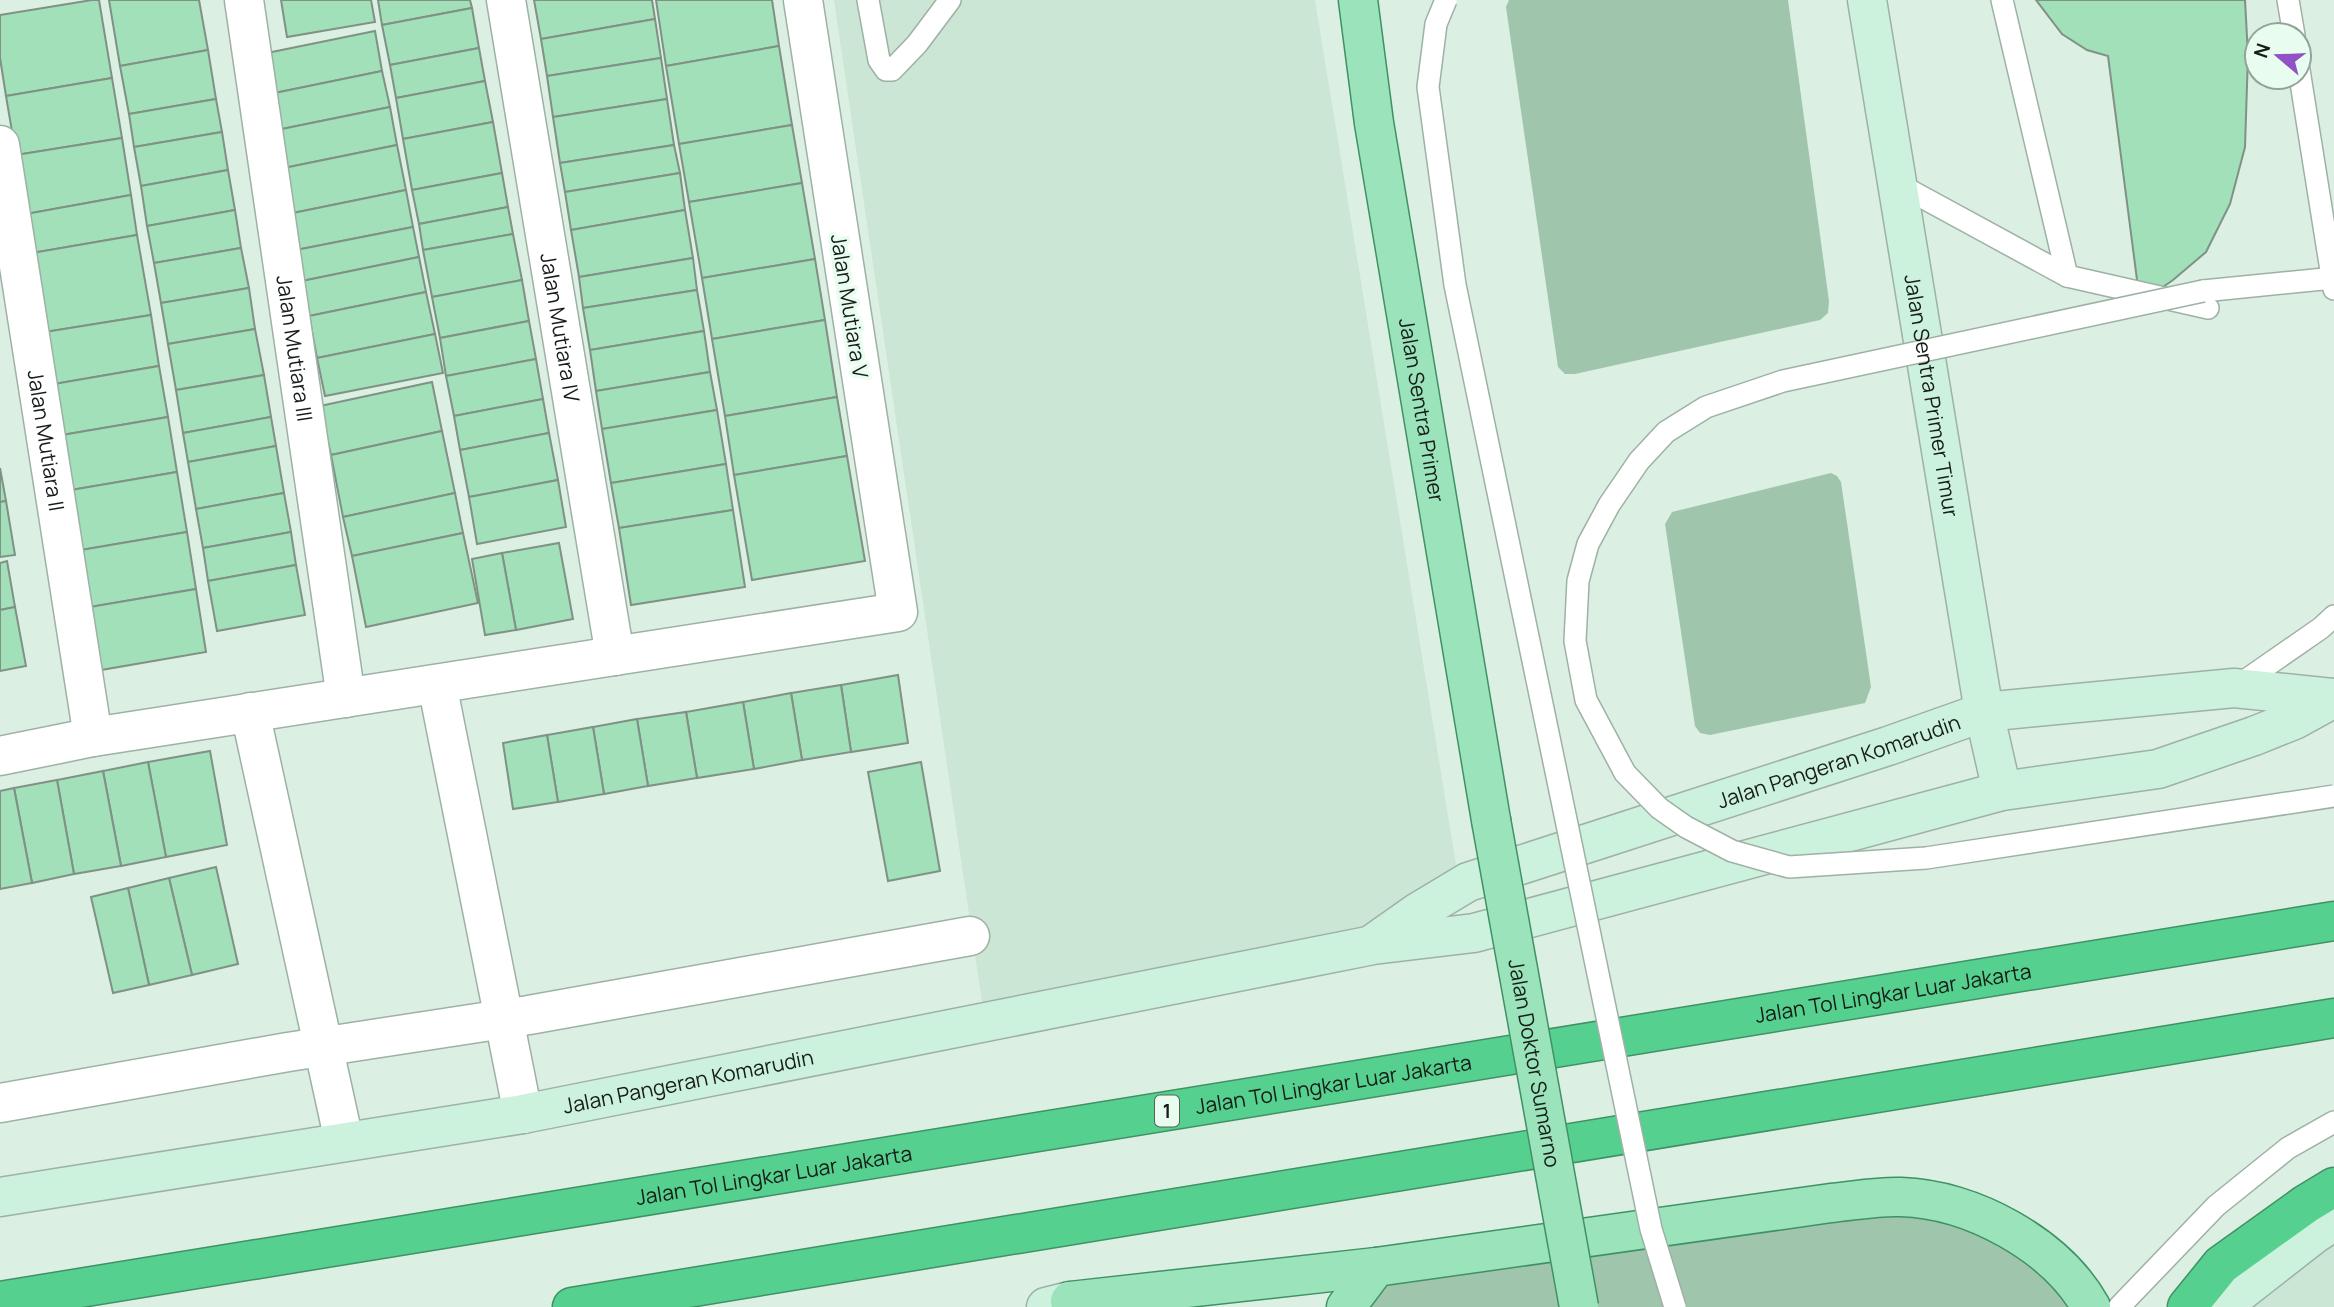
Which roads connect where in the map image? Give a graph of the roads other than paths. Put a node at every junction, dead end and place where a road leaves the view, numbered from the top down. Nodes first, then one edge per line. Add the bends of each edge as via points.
1 (244, 0) edge
2 (506, 0) edge
3 (803, 0) edge
4 (869, 0) edge
5 (950, 0) edge
6 (1358, 0) edge
7 (1446, 0) edge
8 (1867, 0) edge
9 (2002, 0) edge
10 (2288, 0) edge
11 (2292, 21) edge
12 (2302, 91) edge
13 (0, 145) edge
14 (1898, 184) junction
15 (2067, 276) junction
16 (2333, 282) edge
17 (2206, 299) junction
18 (2334, 615) edge
19 (615, 656) junction
20 (437, 684) junction
21 (2234, 688) junction
22 (346, 698) junction
23 (2334, 698) edge
24 (250, 712) junction
25 (1984, 712) junction
26 (93, 737) junction
27 (0, 756) edge
28 (2002, 791) junction
29 (2334, 796) edge
30 (1490, 820) joint
31 (2334, 921) edge
32 (970, 936) dead end
33 (1373, 945) junction
34 (2334, 1018) edge
35 (505, 1019) junction
36 (324, 1047) junction
37 (0, 1102) edge
38 (523, 1114) junction
39 (2334, 1122) edge
40 (344, 1141) junction
41 (2334, 1187) edge
42 (0, 1197) edge
43 (2334, 1221) edge
44 (1376, 1268) junction
45 (0, 1301) edge
46 (1065, 1305) edge
47 (572, 1307) edge
48 (1346, 1307) edge
49 (1579, 1307) edge
50 (1675, 1307) edge
51 (2091, 1307) edge
52 (2119, 1307) edge
53 (2187, 1307) edge
54 (2221, 1307) edge

1 - 22 street, Jalan Mutiara III
2 - 19 street, Jalan Mutiara IV
3 - 19 street, Jalan Mutiara V via 898,612
4 - 5 lane via 878,60 882,67 892,69
6 - 30 main road, Jalan Sentra Primer via 1374,123
7 - 50 lane, bridge via 1436,24 1428,87 1455,285 1651,1229
8 - 14 street, Jalan Sentra Primer Timur
9 - 15 lane
10 - 11 lane
12 - 16 lane
13 - 26 street, Jalan Mutiara II
14 - 15 lane
14 - 25 street, Jalan Sentra Primer Timur
15 - 17 lane
16 - 17 lane
17 - 29 lane, bridge via 1783,380 1706,407 1666,432 1639,461 1588,544 1578,581 1575,641 1586,700 1625,773 1659,808 1732,851 1789,867 1926,858
18 - 21 lane
19 - 20 street
20 - 22 street
20 - 35 street
21 - 23 street, Jalan Pangeran Komarudin
21 - 25 street, Jalan Pangeran Komarudin
22 - 24 street
23 - 28 street, Jalan Pangeran Komarudin via 2294,720 2158,769
24 - 26 street
24 - 36 street
25 - 28 street, Jalan Sentra Primer Timur
25 - 33 street, Jalan Pangeran Komarudin via 1468,882
26 - 27 street
28 - 33 street, Jalan Pangeran Komarudin via 1474,933
30 - 49 main road, Jalan Doktor Sumarno, bridge
31 - 45 highway, Jalan Tol Lingkar Luar Jakarta / 1
32 - 35 street
33 - 38 street, Jalan Pangeran Komarudin
34 - 47 highway
35 - 36 street
35 - 38 street
36 - 37 street
36 - 40 street
38 - 40 street, Jalan Pangeran Komarudin
39 - 52 lane via 2288,1148 2216,1206
40 - 42 street, Jalan Pangeran Komarudin
41 - 53 highway via 2221,1265
43 - 54 street
44 - 46 main road
44 - 48 main road
44 - 51 main road via 1901,1197 1964,1209 2005,1226 2042,1251

